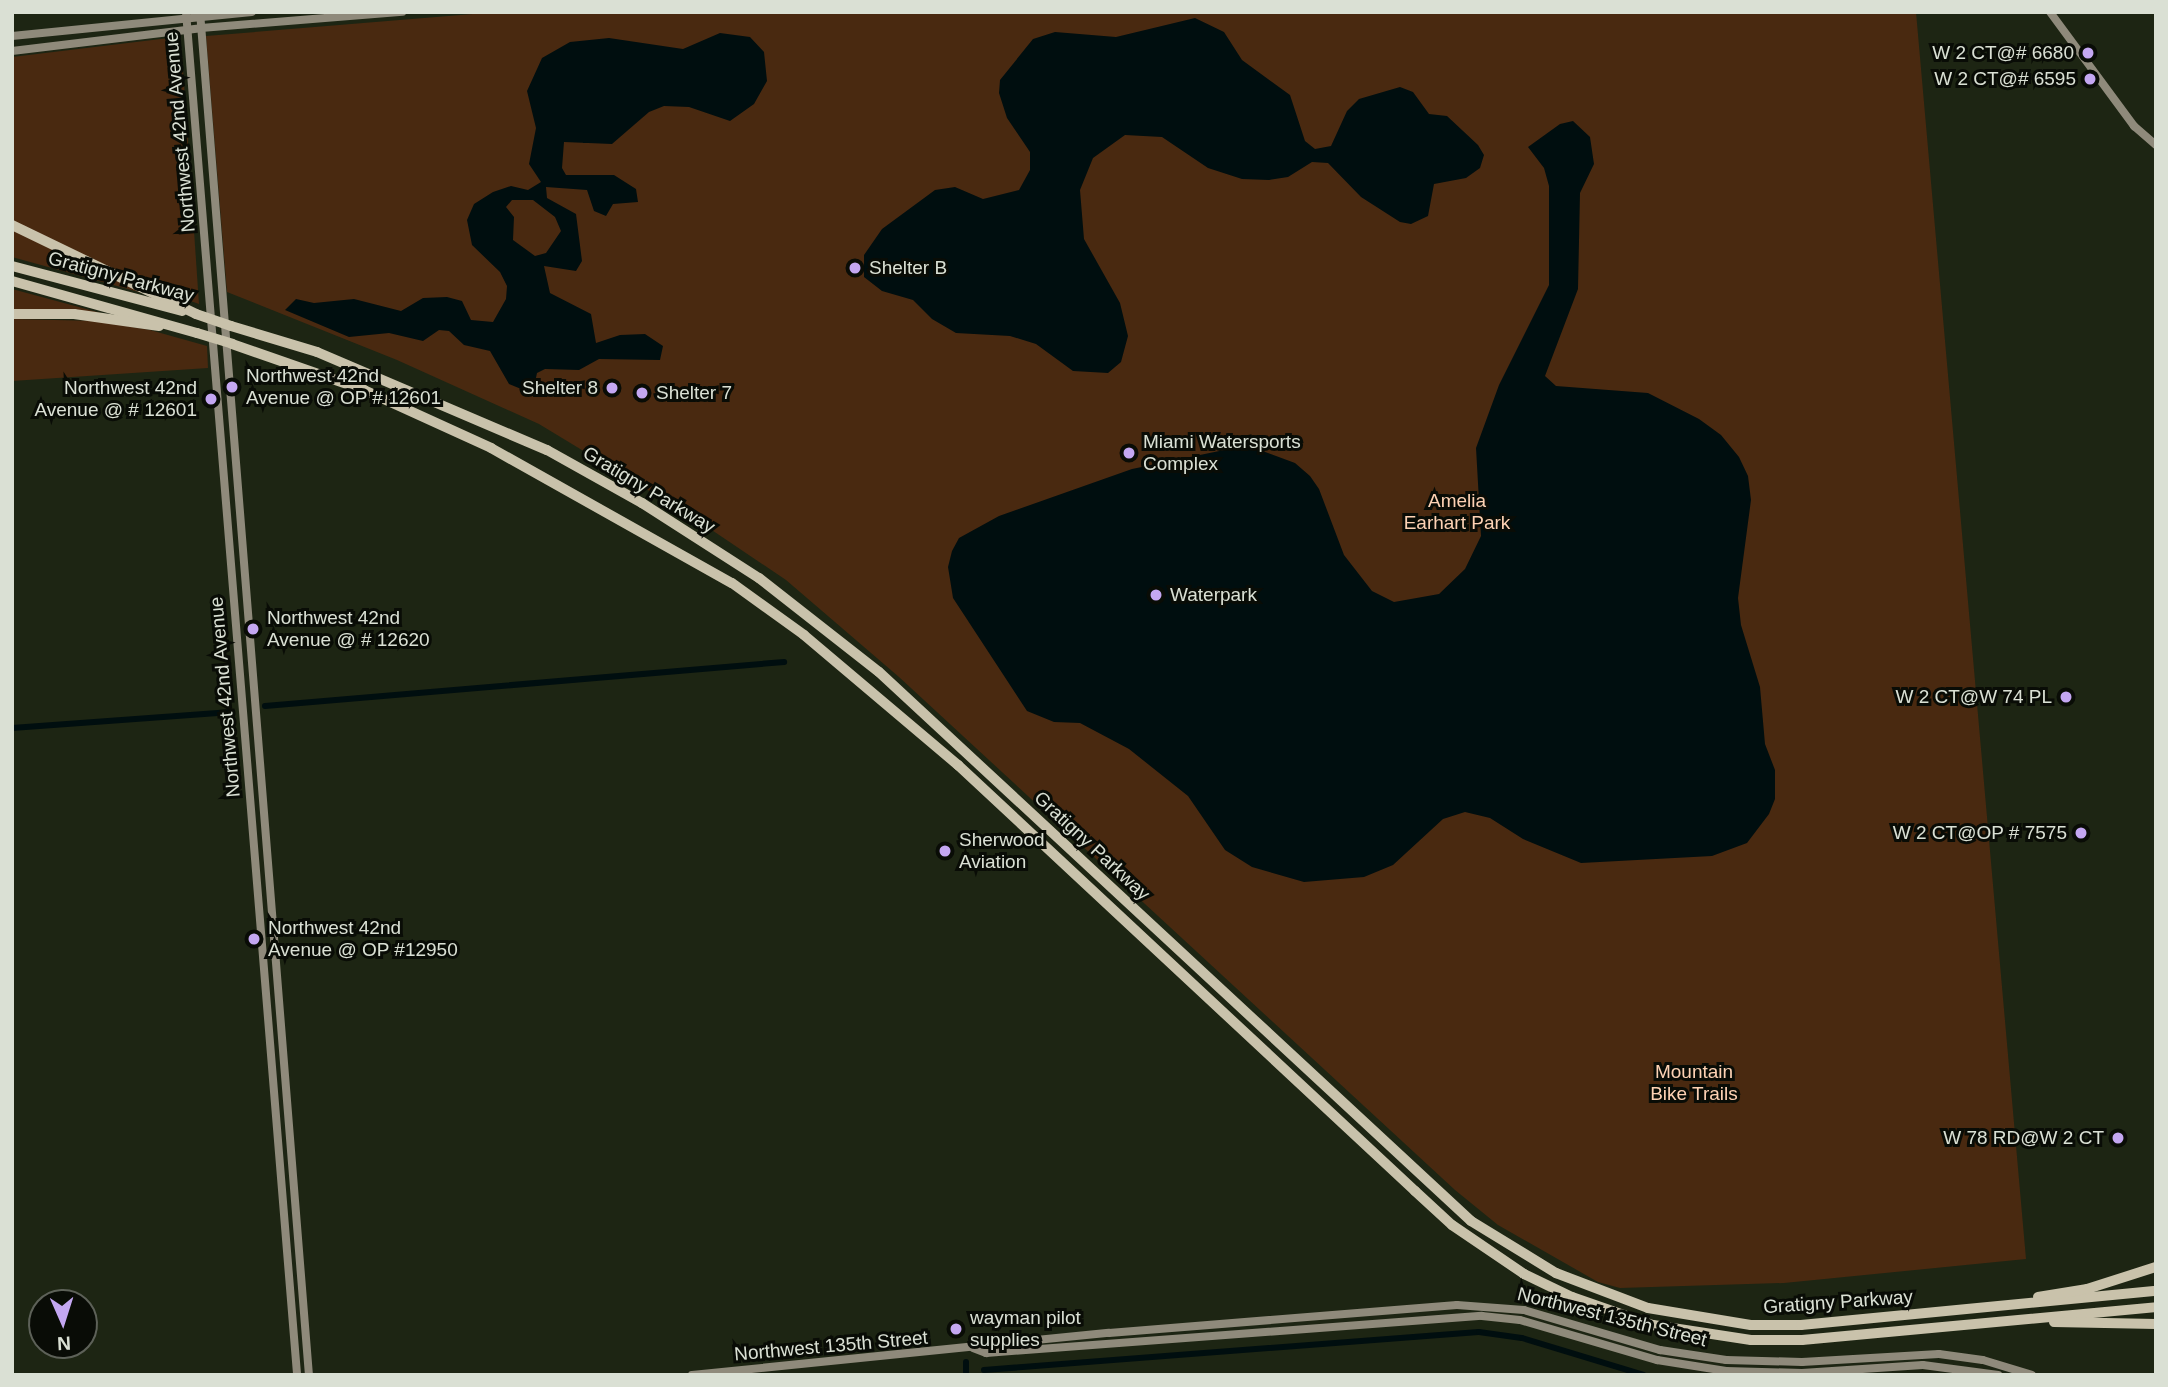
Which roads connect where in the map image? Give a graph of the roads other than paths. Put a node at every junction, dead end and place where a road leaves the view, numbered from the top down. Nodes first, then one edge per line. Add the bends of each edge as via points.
1 (252, 12) edge
2 (401, 12) edge
3 (2050, 12) edge
4 (200, 14) edge
5 (186, 15) edge
6 (201, 28) junction
7 (187, 29) junction
8 (12, 36) edge
9 (12, 51) edge
10 (2155, 144) edge
11 (12, 225) edge
12 (12, 266) edge
13 (12, 281) edge
14 (12, 314) edge
15 (196, 314) junction
16 (198, 333) junction
17 (234, 438) junction
18 (220, 440) junction
19 (245, 573) junction
20 (231, 574) junction
21 (267, 859) junction
22 (254, 860) junction
23 (272, 922) junction
24 (259, 924) junction
25 (291, 1154) junction
26 (277, 1155) junction
27 (2156, 1267) edge
28 (2156, 1292) edge
29 (1994, 1306) junction
30 (2156, 1307) edge
31 (1319, 1315) junction
32 (2018, 1322) junction
33 (2156, 1324) edge
34 (1320, 1326) junction
35 (973, 1348) junction
36 (297, 1375) edge
37 (309, 1375) edge
38 (692, 1375) edge
39 (1998, 1375) edge
40 (2032, 1375) edge

1 - 4 main road
2 - 6 main road
3 - 10 main road via 2134,125
4 - 5 main road
4 - 6 main road, Northwest 42nd Avenue
5 - 7 main road, Northwest 42nd Avenue
5 - 8 main road
6 - 7 main road
6 - 17 main road, Northwest 42nd Avenue
7 - 9 main road
7 - 18 main road, Northwest 42nd Avenue
11 - 15 highway
12 - 15 highway, Gratigny Parkway
13 - 16 highway, Gratigny Parkway
14 - 16 highway via 105,317
15 - 29 highway, Gratigny Parkway, bridge via 330,357 547,450 642,503 759,578 889,681 1471,1222 1532,1260 1595,1291 1648,1308 1751,1325 1801,1325
16 - 32 highway, Gratigny Parkway, bridge via 363,390 491,447 732,583 804,635 958,765 1424,1200 1524,1274 1609,1312 1706,1336 1802,1340
17 - 18 main road
17 - 19 main road, Northwest 42nd Avenue
18 - 20 main road, Northwest 42nd Avenue
19 - 20 main road
19 - 21 main road, Northwest 42nd Avenue
20 - 22 main road, Northwest 42nd Avenue
21 - 22 main road
21 - 23 main road, Northwest 42nd Avenue
22 - 24 main road, Northwest 42nd Avenue
23 - 24 main road
23 - 25 main road, Northwest 42nd Avenue
24 - 26 main road, Northwest 42nd Avenue
25 - 26 main road
25 - 37 main road, Northwest 42nd Avenue
26 - 36 main road, Northwest 42nd Avenue
27 - 29 highway via 2087,1289
28 - 29 highway, Gratigny Parkway
30 - 32 highway, Gratigny Parkway
31 - 34 main road
31 - 35 main road, Northwest 135th Street
31 - 40 main road, Northwest 135th Street via 1492,1306 1551,1317 1660,1350 1726,1360 1790,1363 1939,1354 1983,1360
32 - 33 highway
34 - 35 main road, Northwest 135th Street via 986,1353
34 - 39 main road, Northwest 135th Street via 1456,1315 1500,1317 1657,1360 1726,1371 1802,1373 1923,1365
35 - 38 main road, Northwest 135th Street

